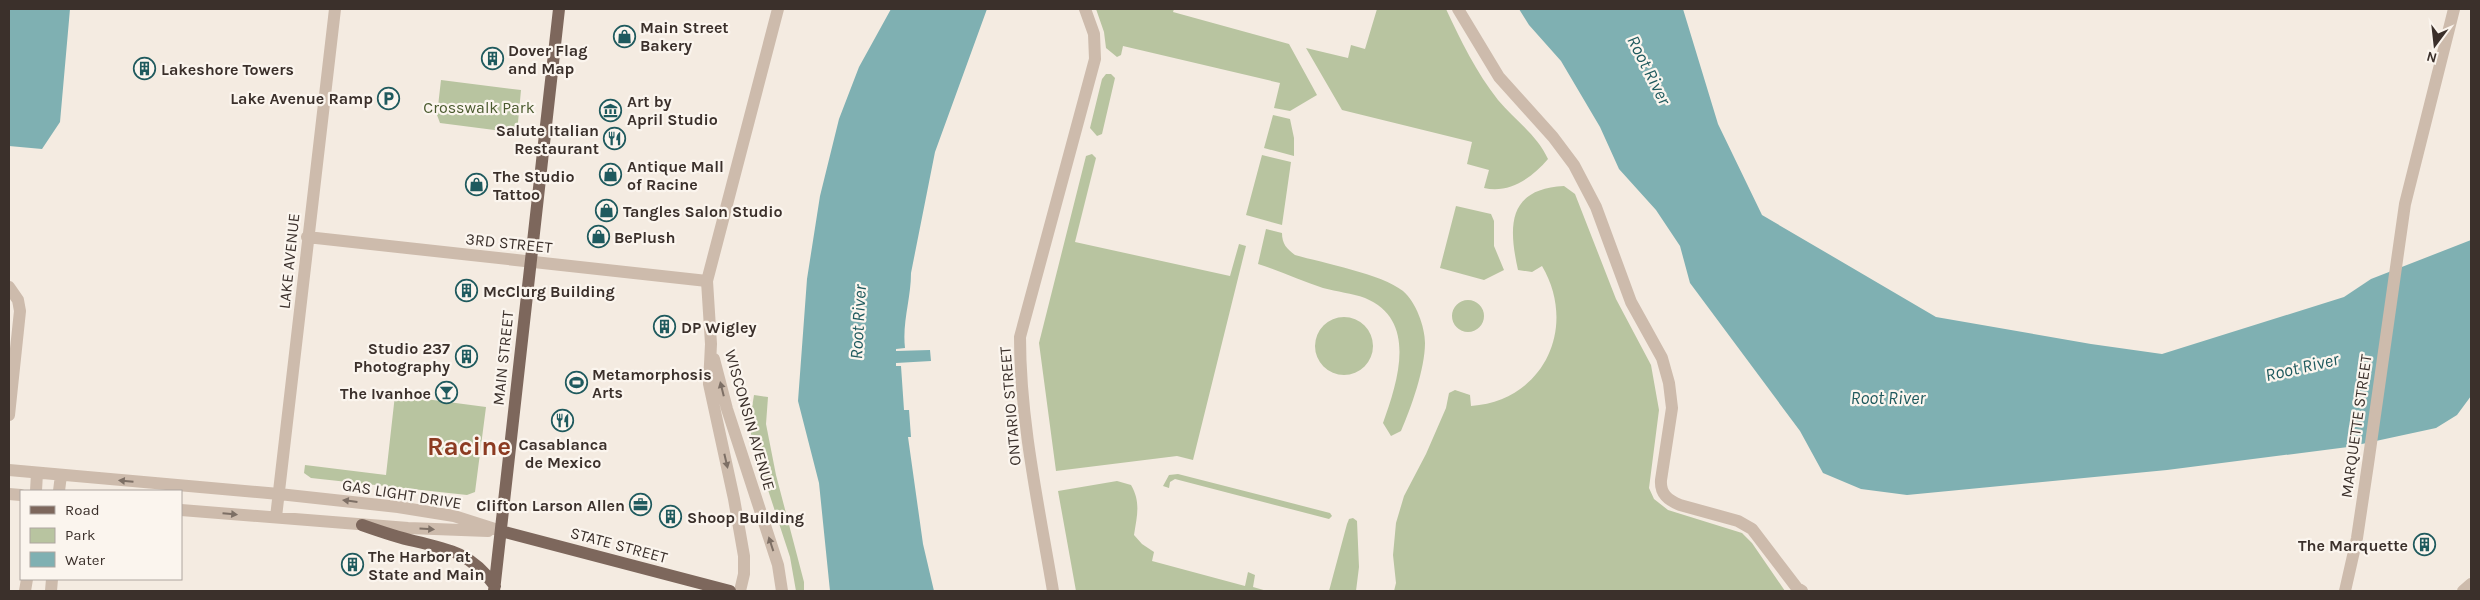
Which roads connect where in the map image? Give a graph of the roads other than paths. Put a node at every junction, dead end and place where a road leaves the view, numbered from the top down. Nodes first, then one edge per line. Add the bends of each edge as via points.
1 (335, 9) edge
2 (559, 9) edge
3 (778, 9) edge
4 (1085, 9) edge
5 (1458, 9) edge
6 (2454, 9) edge
7 (307, 237) junction
8 (530, 262) junction
9 (706, 281) junction
10 (9, 287) edge
11 (711, 344) junction
12 (9, 415) edge
13 (9, 470) edge
14 (37, 473) junction
15 (61, 476) junction
16 (36, 490) edge
17 (59, 490) edge
18 (279, 494) junction
19 (182, 510) edge
20 (276, 517) junction
21 (362, 525) junction
22 (500, 531) junction
23 (2471, 584) edge
24 (494, 589) edge
25 (730, 591) edge
26 (740, 591) edge
27 (782, 591) edge
28 (1053, 591) edge
29 (1802, 591) edge
30 (2345, 591) edge
31 (2462, 591) edge

1 - 7 street, LAKE AVENUE
2 - 8 main road, MAIN STREET
3 - 9 street, WISCONSIN AVENUE
4 - 28 street, ONTARIO STREET via 1094,34 1095,59 1020,337 1025,414
5 - 29 street via 1499,77 1574,165 1596,207 1627,294 1662,358 1672,408 1661,480 1664,493 1672,502 1738,521 1752,529
6 - 30 street, MARQUETTE STREET via 2405,204 2357,538
7 - 8 street, 3RD STREET
7 - 18 street, LAKE AVENUE
8 - 9 street, 3RD STREET
8 - 22 main road, MAIN STREET
9 - 11 street, WISCONSIN AVENUE
10 - 12 street via 18,300 20,311
11 -> 26 street, WISCONSIN AVENUE via 709,384 744,556
27 -> 11 street, WISCONSIN AVENUE via 778,565 727,409
13 - 14 street, GAS LIGHT DRIVE
14 - 15 street, GAS LIGHT DRIVE
14 - 16 street
15 - 17 street
18 -> 15 street, GAS LIGHT DRIVE
18 - 20 street, LAKE AVENUE
22 -> 18 street, GAS LIGHT DRIVE via 434,512
19 -> 20 street, GAS LIGHT DRIVE
20 - 21 street, GAS LIGHT DRIVE
21 -> 22 street, GAS LIGHT DRIVE
21 - 24 main road via 450,549 481,568
22 - 24 main road, MAIN STREET
22 - 25 main road, STATE STREET
23 - 31 street

